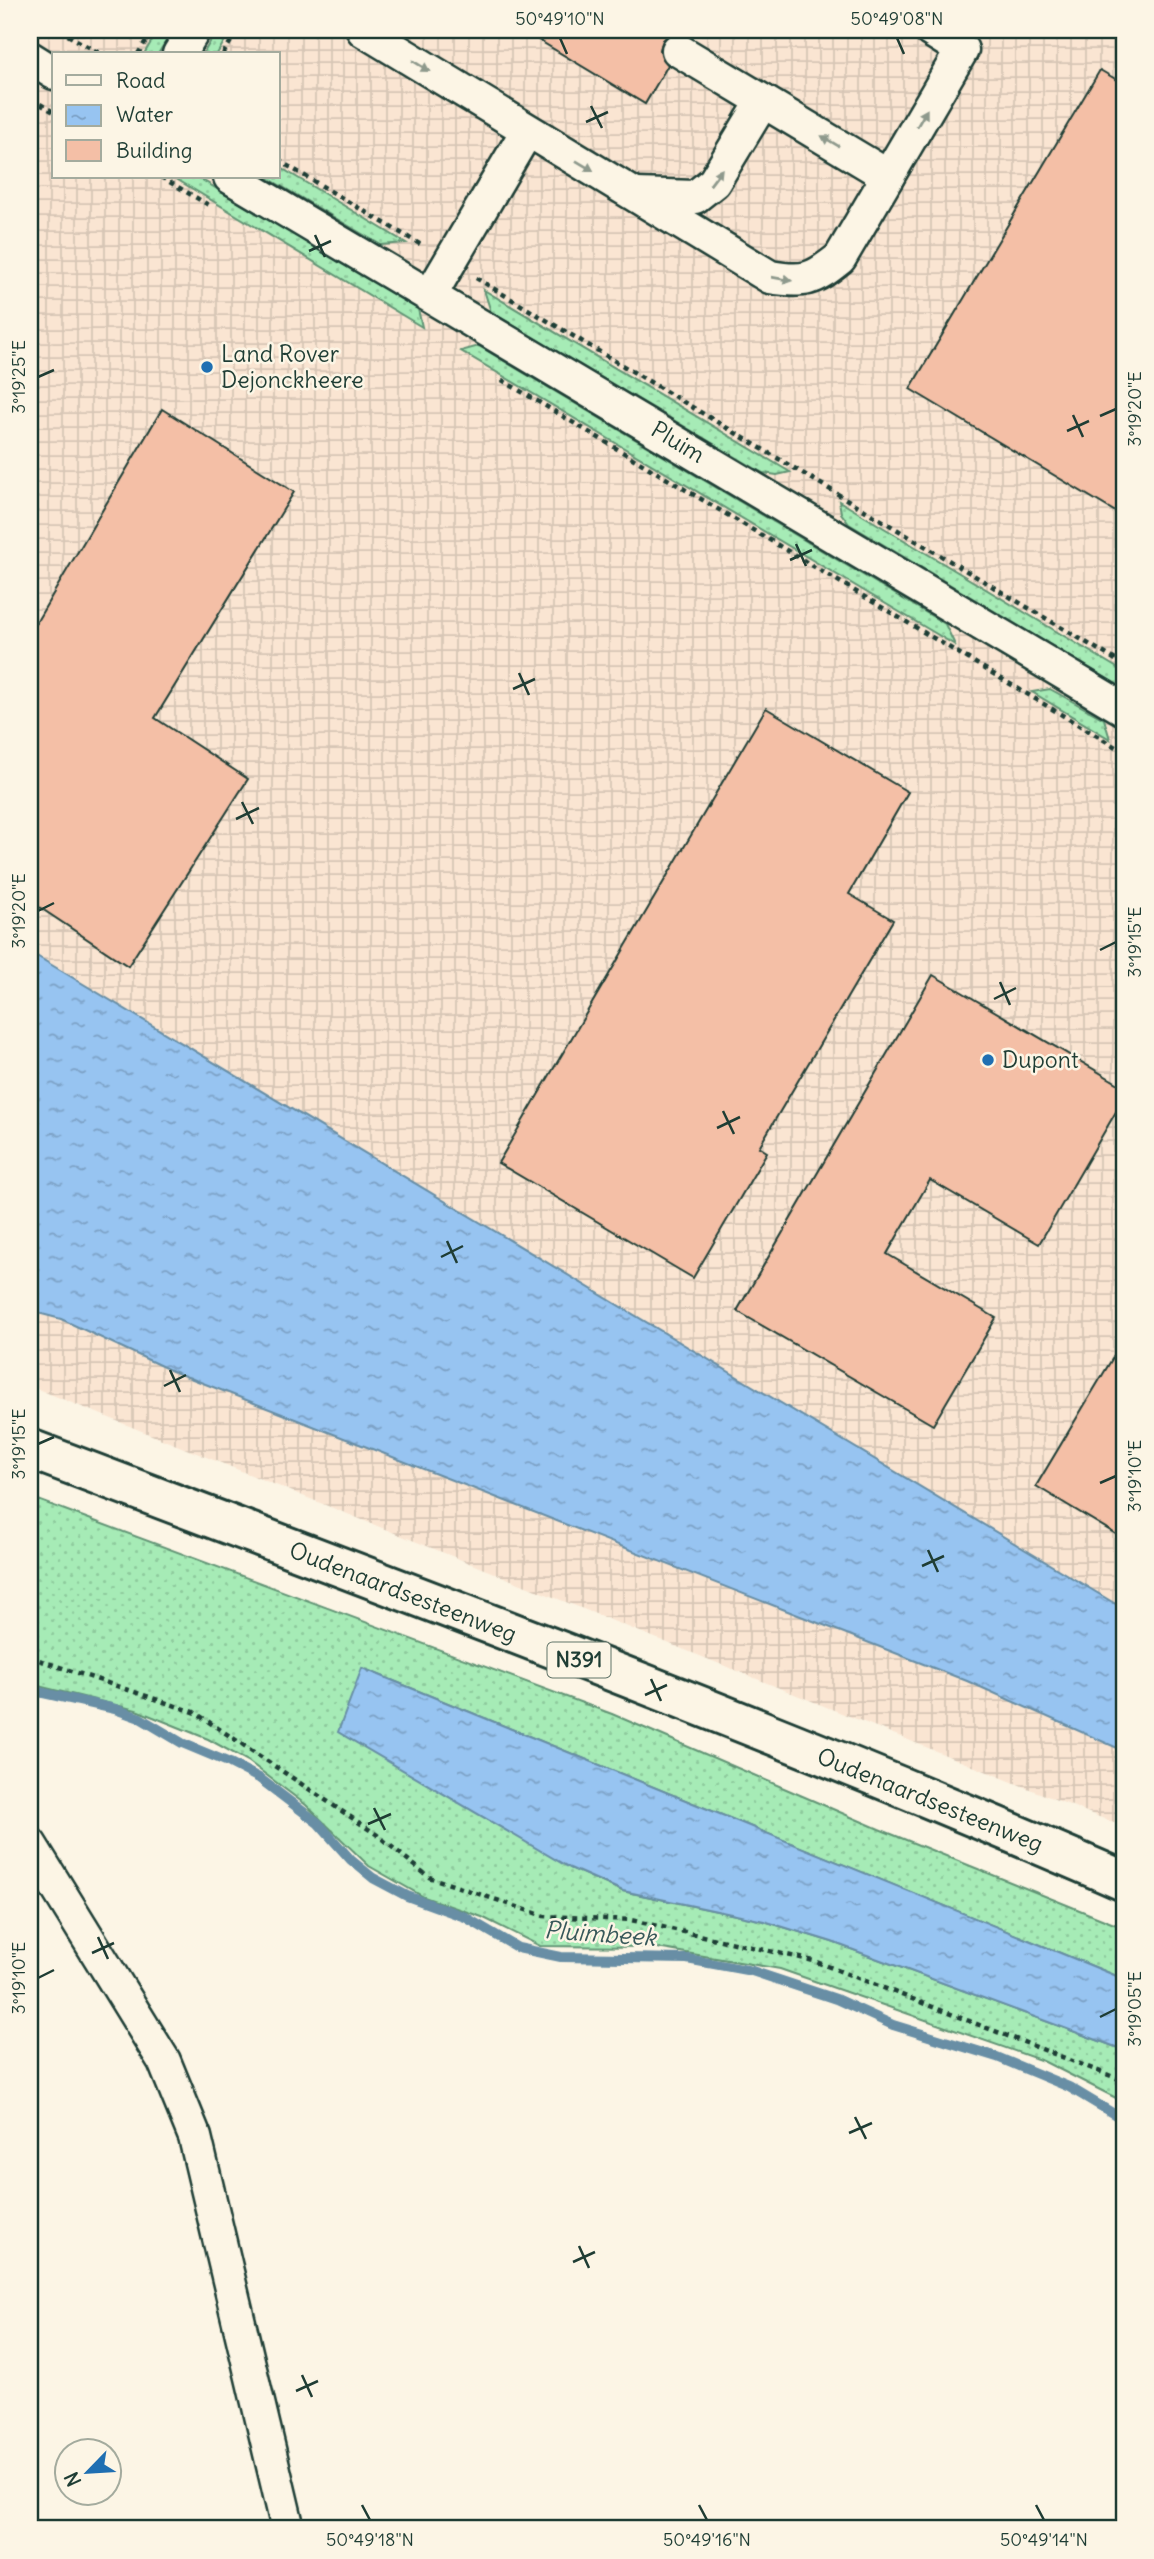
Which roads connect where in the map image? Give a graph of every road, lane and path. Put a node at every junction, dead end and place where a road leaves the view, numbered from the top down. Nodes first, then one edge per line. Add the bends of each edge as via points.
1 (59, 30) edge
2 (153, 30) edge
3 (194, 30) edge
4 (238, 30) edge
5 (363, 30) edge
6 (930, 30) edge
7 (678, 50) dead end
8 (98, 52) edge
9 (139, 52) edge
10 (180, 52) edge
11 (224, 52) edge
12 (30, 58) edge
13 (52, 72) edge
14 (764, 101) junction
15 (527, 131) junction
16 (280, 161) edge
17 (888, 176) junction
18 (163, 178) edge
19 (232, 178) edge
20 (632, 194) junction
21 (221, 212) dead end
22 (449, 262) junction
23 (430, 294) junction
24 (494, 376) dead end
25 (1124, 665) edge
26 (1124, 709) edge
27 (1124, 752) edge
28 (30, 1449) edge
29 (30, 1657) edge
30 (30, 1844) edge
31 (1124, 1881) edge
32 (1124, 2081) edge
33 (288, 2529) edge

1 - 8 path
2 - 9 path
3 - 10 street
4 - 11 path
5 -> 15 street
17 -> 6 street via 962,50
7 - 14 street
12 - 13 street
17 -> 14 street
20 -> 14 street via 695,197 714,183
15 -> 20 street
15 - 22 street
16 - 22 path
20 -> 17 street via 770,277 799,282 820,274 840,258
18 - 21 path
19 - 23 street, Pluim
22 - 23 street
22 - 25 path
23 - 26 street, Pluim
24 - 27 path
28 - 31 main road, Oudenaardsesteenweg / N391 via 929,1798
29 - 32 path via 194,1712 376,1834 429,1877 544,1916 631,1920 814,1961
30 - 33 street via 164,2061 195,2137

